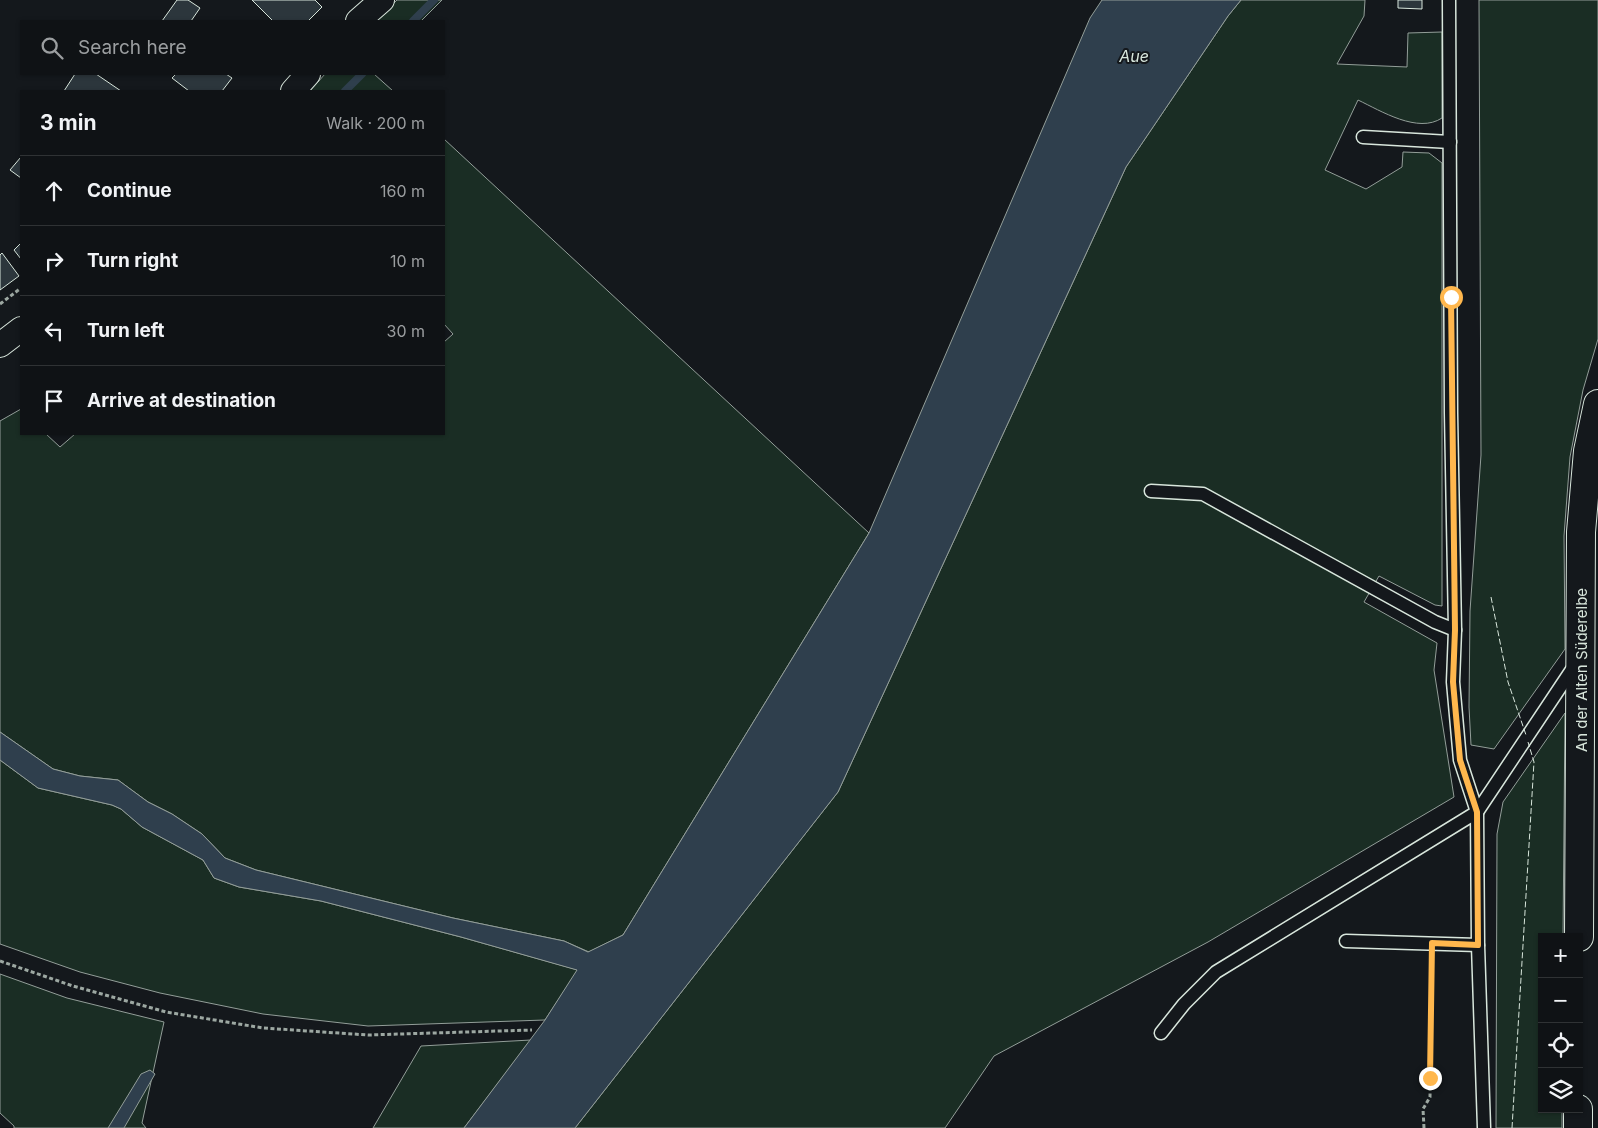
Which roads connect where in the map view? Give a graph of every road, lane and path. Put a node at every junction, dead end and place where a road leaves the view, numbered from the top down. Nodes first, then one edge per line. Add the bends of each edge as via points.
1 (382, 0) edge
2 (1449, 0) edge
3 (359, 20) edge
4 (307, 75) edge
5 (294, 90) edge
6 (1363, 137) dead end
7 (1450, 142) junction
8 (20, 289) edge
9 (0, 304) edge
10 (20, 330) edge
11 (0, 344) edge
12 (1598, 404) edge
13 (1151, 491) dead end
14 (1455, 630) junction
15 (1581, 657) junction
16 (1477, 812) junction
17 (1579, 933) edge
18 (1346, 941) dead end
19 (1432, 943) junction
20 (1478, 945) junction
21 (0, 961) edge
22 (532, 1030) dead end
23 (1161, 1033) dead end
24 (1578, 1113) edge
25 (1424, 1128) edge
26 (1484, 1128) edge
27 (1578, 1128) edge

1 - 3 street
2 - 7 lane
4 - 5 street
6 - 7 lane
7 - 14 lane
8 - 9 path
10 - 11 street
12 - 15 main road, An der Alten Süderelbe via 1588,451 1581,532
13 - 14 lane via 1203,494
14 - 16 lane via 1453,682 1460,760
15 - 16 lane
15 - 17 main road, An der Alten Süderelbe
16 - 20 lane
16 - 23 lane via 1216,972
18 - 19 lane
19 - 20 lane
19 - 25 path via 1430,1097 1423,1109
20 - 26 lane
21 - 22 path via 166,1012 263,1028 368,1035
24 - 27 main road

